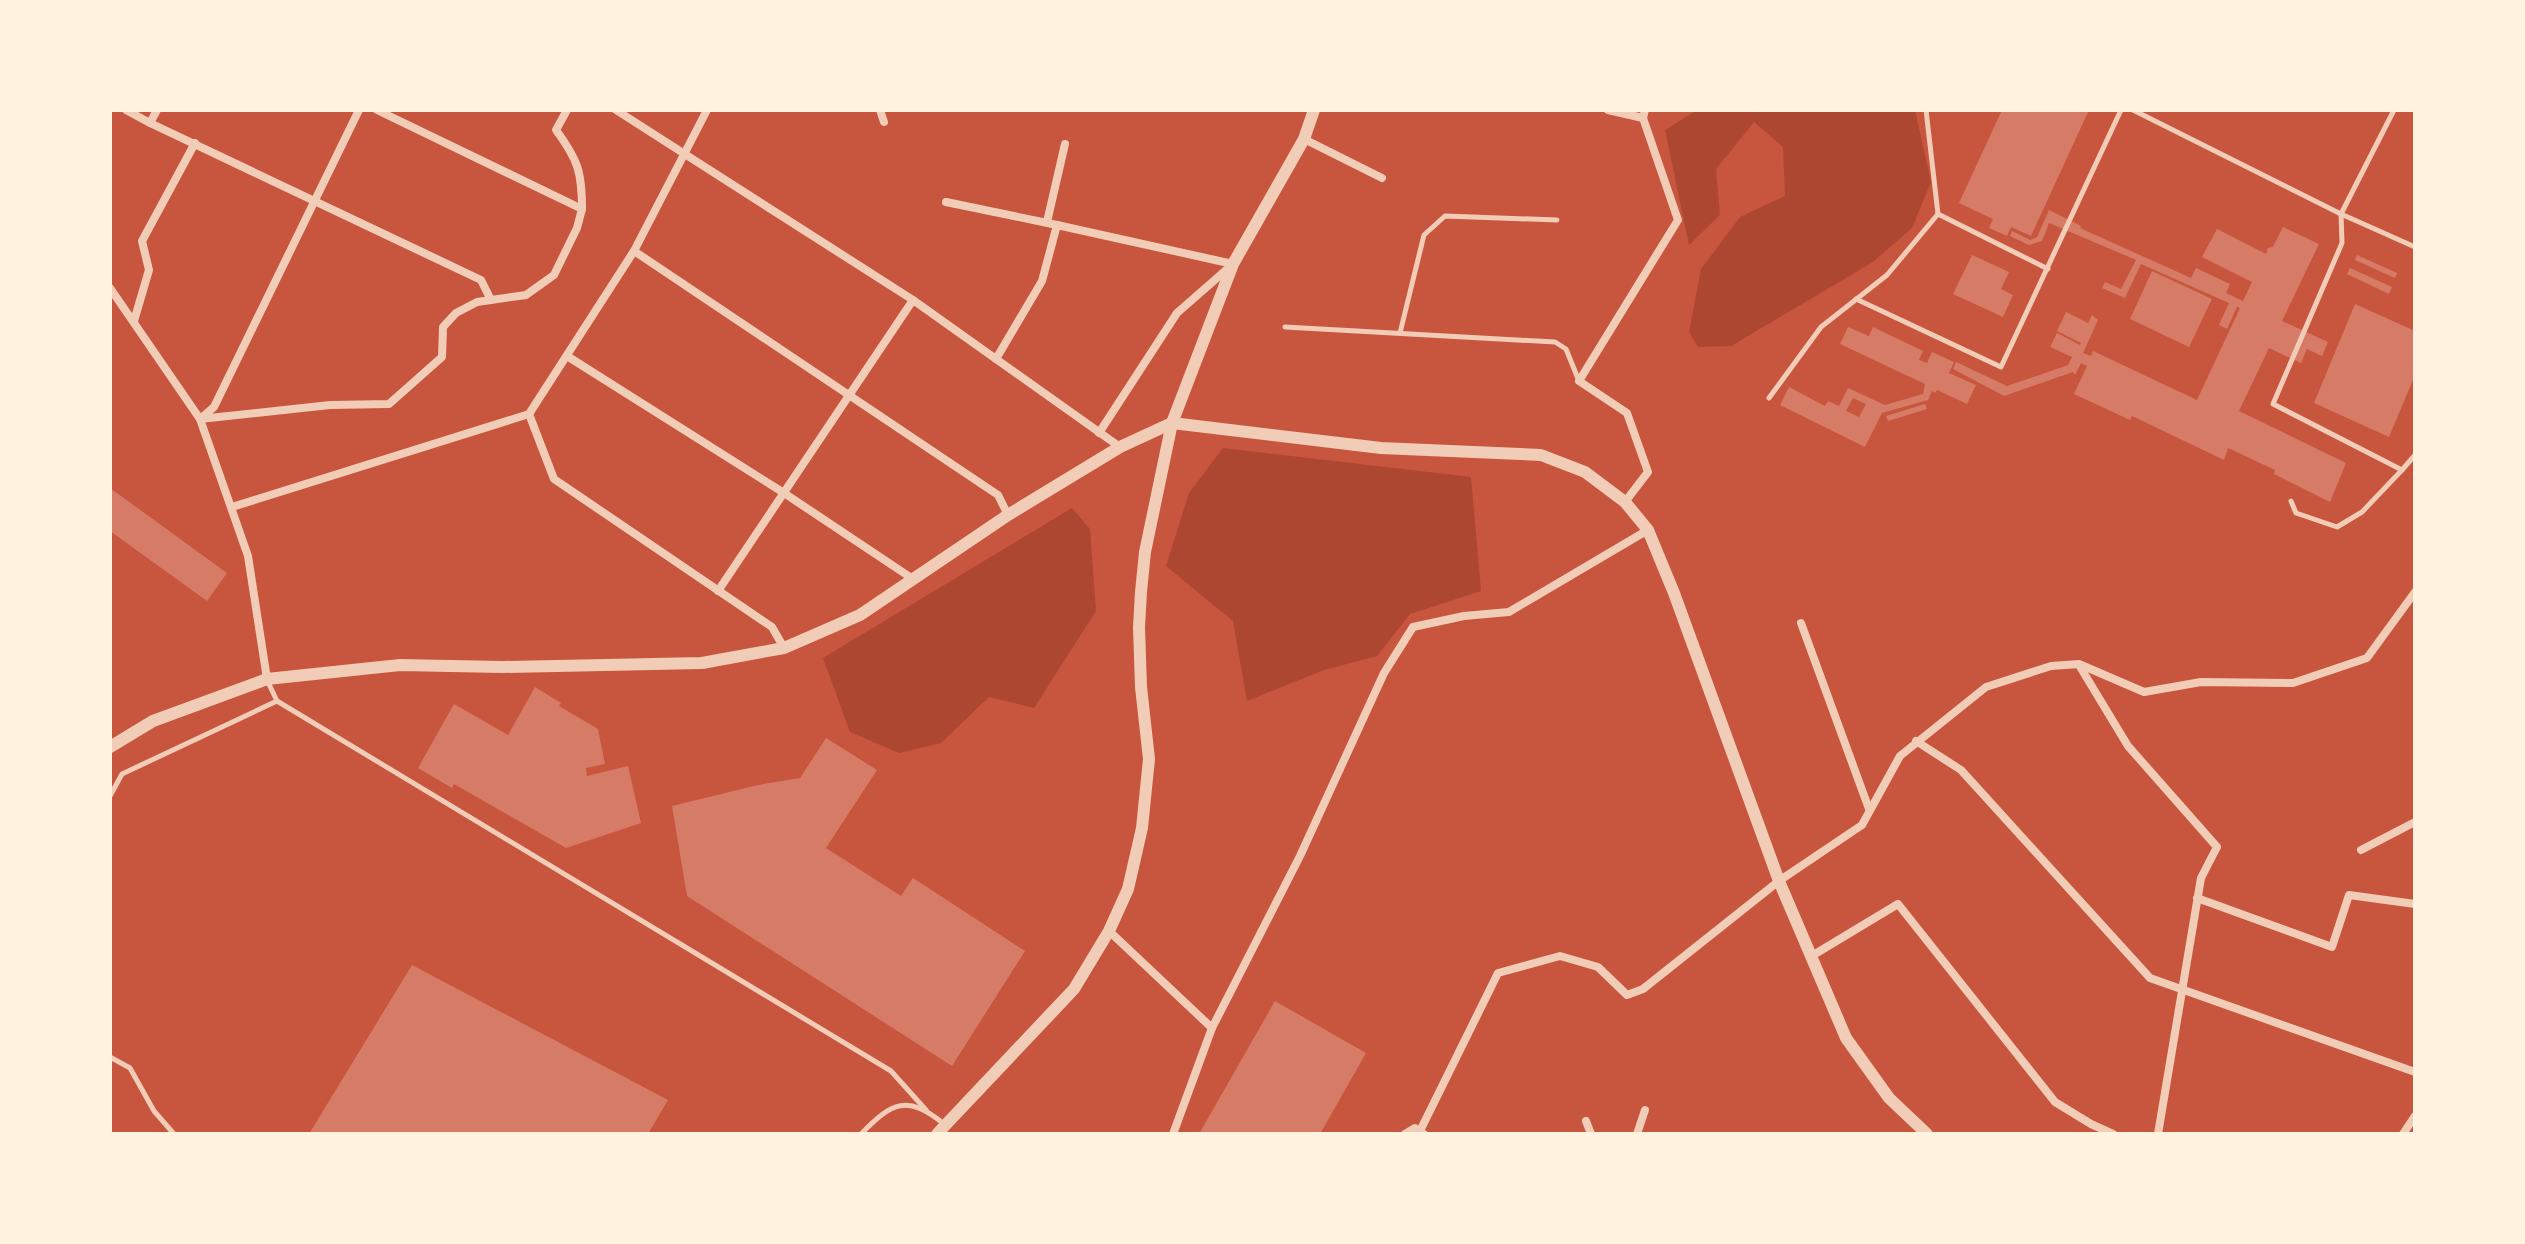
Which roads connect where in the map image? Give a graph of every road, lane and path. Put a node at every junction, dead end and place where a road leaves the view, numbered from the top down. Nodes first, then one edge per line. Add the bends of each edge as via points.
1 (126, 110) edge
2 (157, 110) edge
3 (359, 110) edge
4 (377, 110) edge
5 (567, 110) edge
6 (616, 110) edge
7 (707, 110) edge
8 (880, 110) edge
9 (1314, 110) edge
10 (1608, 110) edge
11 (1926, 110) edge
12 (2121, 110) edge
13 (2133, 110) edge
14 (2394, 110) edge
15 (1644, 114) edge
16 (884, 122) dead end
17 (150, 123) junction
18 (1304, 139) junction
19 (195, 143) junction
20 (1065, 144) dead end
21 (685, 153) junction
22 (1382, 178) dead end
23 (315, 199) junction
24 (946, 202) dead end
25 (582, 209) junction
26 (1938, 214) junction
27 (2341, 214) junction
28 (1557, 220) dead end
29 (1047, 222) junction
30 (1057, 225) junction
31 (2415, 247) edge
32 (634, 251) junction
33 (1233, 264) junction
34 (2048, 269) junction
35 (110, 288) edge
36 (1856, 299) junction
37 (491, 300) junction
38 (913, 300) junction
39 (134, 321) junction
40 (1285, 327) dead end
41 (1400, 333) junction
42 (567, 356) junction
43 (996, 359) junction
44 (1579, 381) junction
45 (851, 394) junction
46 (1769, 398) dead end
47 (529, 414) junction
48 (200, 419) junction
49 (1172, 423) junction
50 (1099, 433) junction
51 (1120, 447) junction
52 (2415, 455) edge
53 (2402, 470) junction
54 (784, 493) junction
55 (2291, 501) dead end
56 (1625, 502) junction
57 (232, 507) junction
58 (1008, 515) junction
59 (1648, 530) junction
60 (913, 579) junction
61 (718, 591) junction
62 (2415, 592) edge
63 (1801, 623) dead end
64 (784, 648) junction
65 (2079, 664) junction
66 (267, 679) junction
67 (277, 701) junction
68 (1916, 741) junction
69 (110, 747) edge
70 (110, 796) edge
71 (1869, 809) junction
72 (2415, 822) edge
73 (2361, 850) dead end
74 (1779, 881) junction
75 (2197, 898) junction
76 (2415, 904) edge
77 (1109, 931) junction
78 (1810, 957) junction
79 (2182, 989) junction
80 (1212, 1028) junction
81 (110, 1057) edge
82 (2415, 1072) edge
83 (926, 1110) junction
84 (1645, 1110) dead end
85 (2415, 1116) edge
86 (1586, 1121) dead end
87 (941, 1130) edge
88 (1423, 1133) edge
89 (174, 1134) edge
90 (861, 1134) edge
91 (1173, 1134) edge
92 (1405, 1134) edge
93 (1591, 1134) edge
94 (1637, 1134) edge
95 (1927, 1134) edge
96 (2113, 1134) edge
97 (2158, 1134) edge
98 (2403, 1134) edge

1 - 17 street
2 - 17 street
3 - 23 street
4 - 25 street
5 - 25 street via 556,130 582,177
6 - 21 street
7 - 21 street
8 - 16 street
9 - 18 street
10 - 15 street
11 - 26 lane
12 - 34 lane
13 - 27 lane
14 - 27 lane
15 - 44 street via 1678,220
17 - 19 street
18 - 22 street
18 - 33 street
19 - 23 street
19 - 39 street via 142,241 149,270
20 - 29 street
21 - 32 street
21 - 38 street
23 - 37 street via 481,280
23 - 48 street via 214,407
24 - 29 street
25 - 37 street via 554,275 526,295
26 - 34 lane
26 - 36 lane via 1887,275
27 - 31 lane
27 - 53 lane via 2342,243 2273,404
28 - 41 lane via 1445,216 1424,235
29 - 30 street
30 - 33 street
30 - 43 street via 1042,281
32 - 42 street
32 - 45 street
33 - 49 street
33 - 50 street via 1177,313
34 - 36 lane via 2001,367
35 - 39 street
36 - 46 lane via 1821,327
37 - 48 street via 456,313 443,327 442,357 389,404
38 - 43 street
38 - 45 street
39 - 48 street
40 - 41 lane
41 - 44 lane via 1555,342 1566,349
42 - 47 street
42 - 54 street
43 - 50 street
44 - 56 street via 1627,413 1648,472
45 - 54 street
45 - 58 street via 998,495
47 - 57 street
47 - 61 street via 554,479
48 - 57 street
49 - 51 street
49 - 56 street via 1381,448 1541,455 1585,472
49 - 77 street via 1145,552 1139,627 1149,759 1142,828 1128,889
50 - 51 street
51 - 58 street
52 - 53 lane
53 - 55 lane via 2362,512 2337,527 2296,513
54 - 60 street
54 - 61 street
56 - 59 street
57 - 66 street via 248,556
58 - 60 street
59 - 74 street
59 - 80 street via 1509,612 1413,627 1384,673 1300,856
60 - 64 street via 860,615
61 - 64 street via 772,627
62 - 65 street via 2367,658 2293,683 2201,682 2144,692
63 - 71 street
64 - 66 street via 702,663 400,665
65 - 68 street via 2051,666 1986,687
65 - 75 street via 2128,746 2217,847
66 - 67 lane
66 - 69 street via 153,721
67 - 70 lane via 122,774
67 - 83 lane via 891,1071
68 - 71 street via 1900,756
68 - 79 street via 1961,770 2150,978
71 - 74 street via 1862,825
72 - 73 street
74 - 78 street
74 - 88 street via 1643,989 1627,995 1598,967 1560,956 1498,973
75 - 76 street via 2332,947 2349,895
75 - 79 street
77 - 80 street
77 - 87 street via 1074,989
78 - 95 street via 1846,1038 1889,1098
78 - 96 street via 1898,904 2055,1102
79 - 82 street
79 - 97 street
80 - 91 street
81 - 89 lane via 130,1068
83 - 87 lane
83 - 90 lane via 904,1104 880,1114
84 - 94 street
85 - 98 street
86 - 93 street
88 - 92 street via 1415,1128

